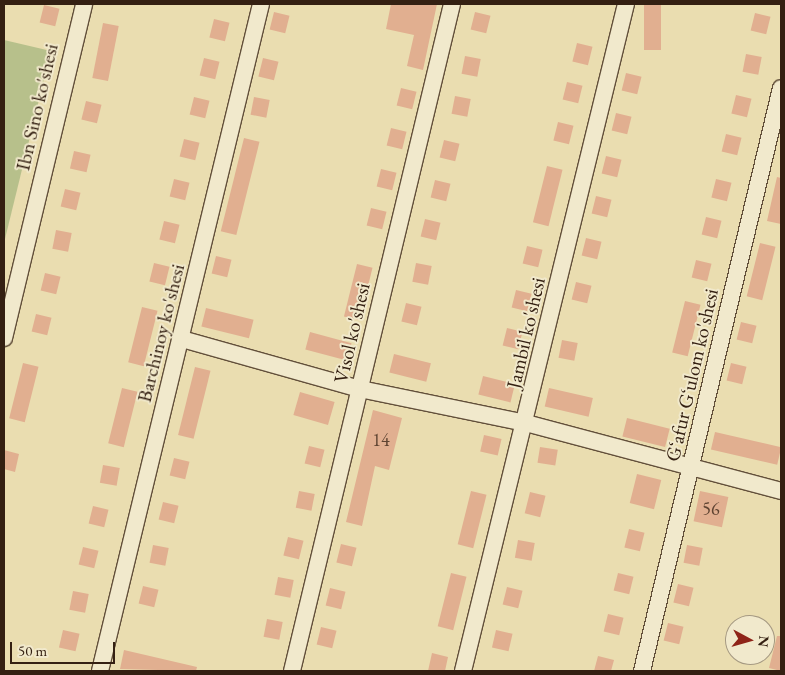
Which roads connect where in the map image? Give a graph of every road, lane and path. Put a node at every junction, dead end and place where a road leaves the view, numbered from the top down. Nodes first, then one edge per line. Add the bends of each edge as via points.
1 (84, 4) edge
2 (261, 4) edge
3 (452, 4) edge
4 (626, 4) edge
5 (781, 88) edge
6 (4, 338) edge
7 (182, 339) junction
8 (360, 389) junction
9 (526, 423) junction
10 (693, 466) junction
11 (781, 491) edge
12 (100, 671) edge
13 (292, 671) edge
14 (463, 671) edge
15 (642, 671) edge

1 - 6 street, Ibn Sino ko'shesi
2 - 7 street, Barchinoy ko'shesi
3 - 8 street, Visol ko'shesi
4 - 9 street, Jambil ko'shesi
5 - 10 street, Gʻafur Gʻulom ko'shesi
7 - 8 street
7 - 12 street, Barchinoy ko'shesi
8 - 9 street
8 - 13 street, Visol ko'shesi
9 - 10 street
9 - 14 street, Jambil ko'shesi
10 - 11 street
10 - 15 street, Gʻafur Gʻulom ko'shesi

